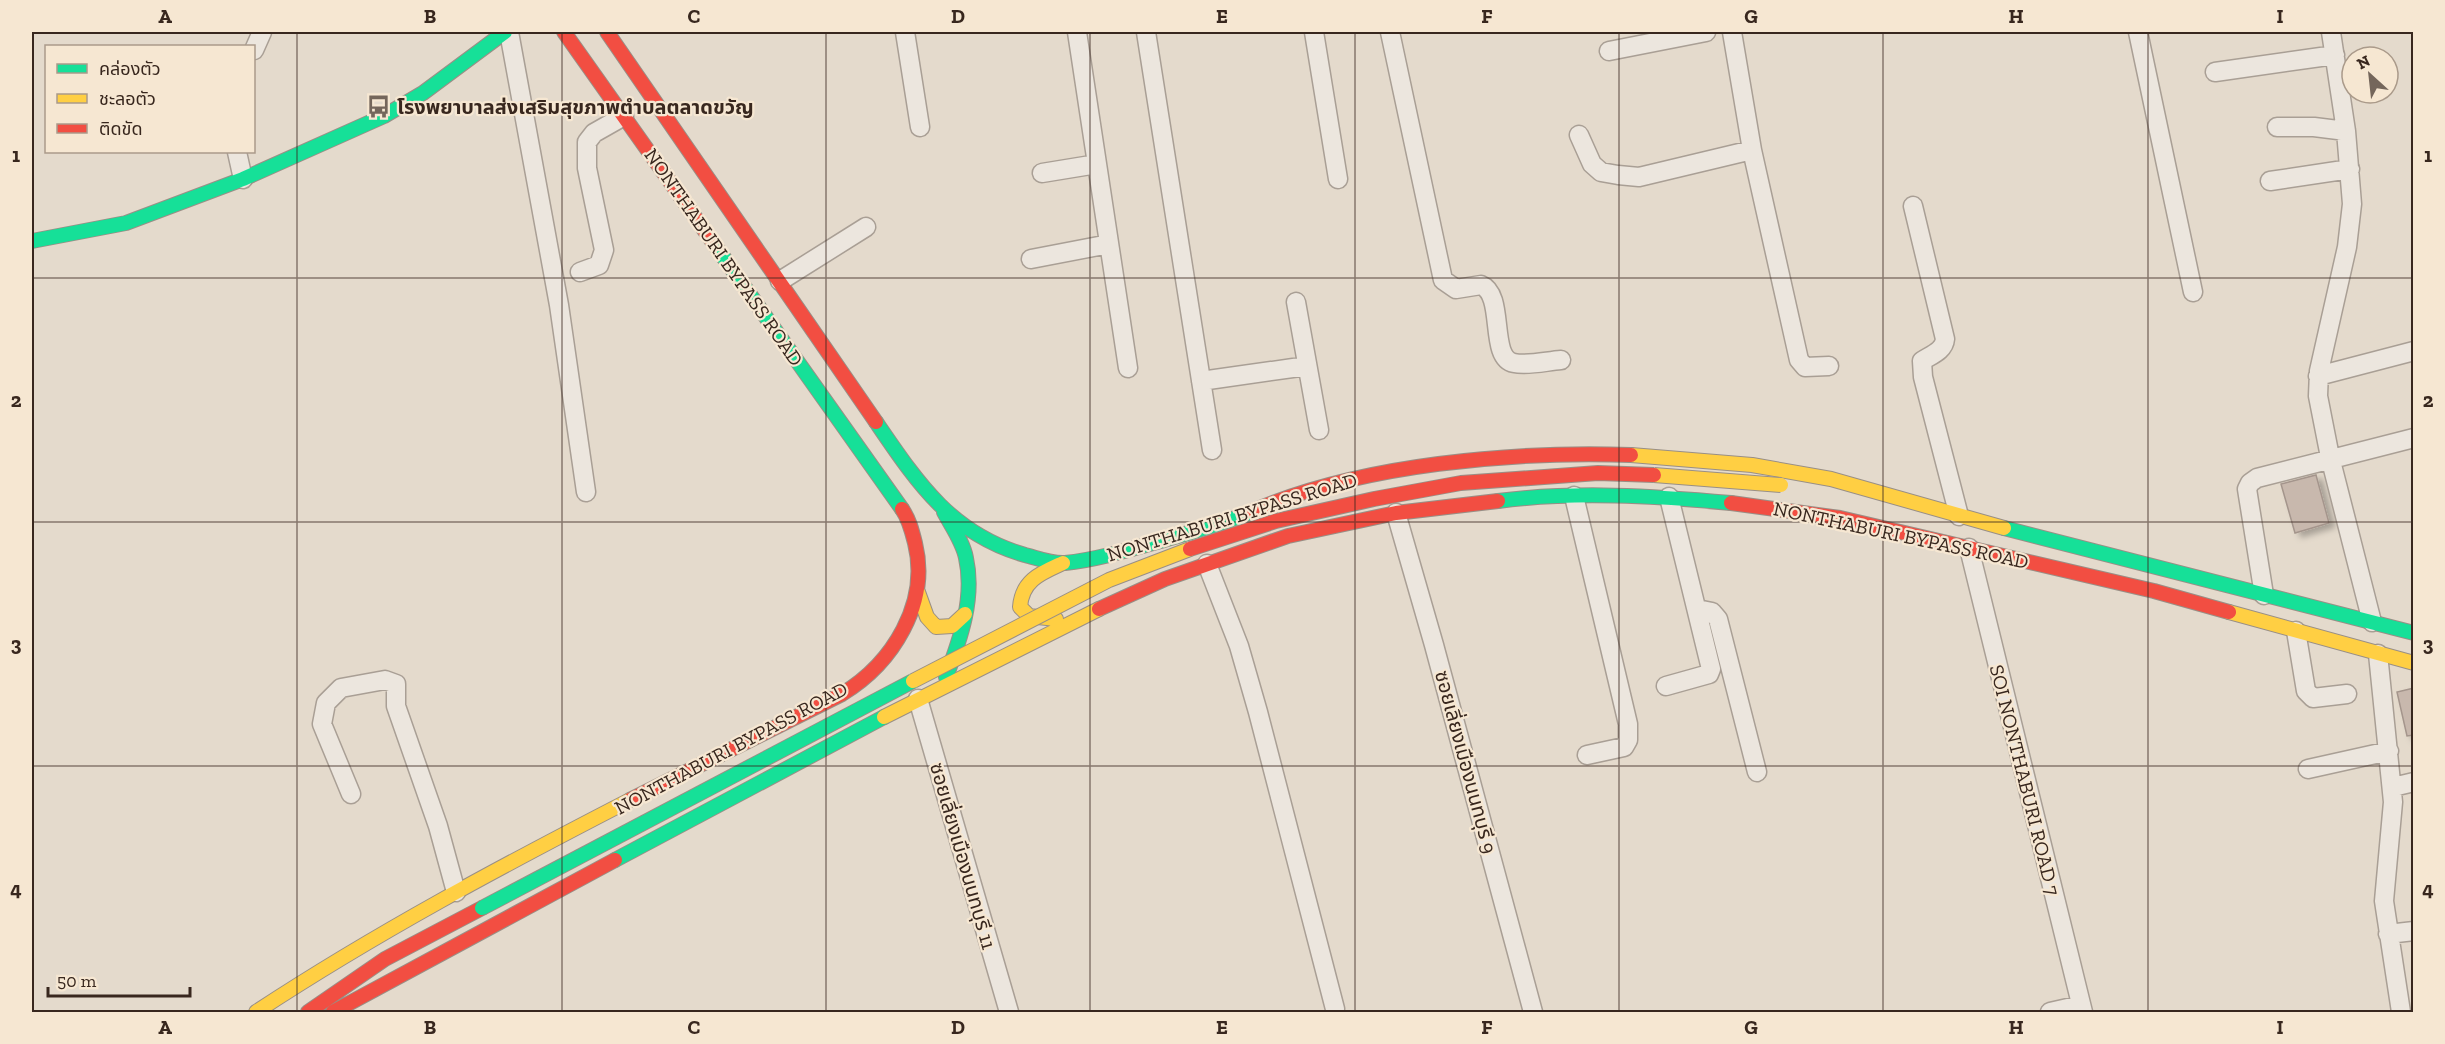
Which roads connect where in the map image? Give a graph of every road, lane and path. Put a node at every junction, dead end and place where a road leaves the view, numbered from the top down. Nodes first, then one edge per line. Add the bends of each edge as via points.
1 (262, 32) edge
2 (507, 32) edge
3 (564, 32) edge
4 (607, 32) edge
5 (905, 32) edge
6 (1077, 32) edge
7 (1146, 32) edge
8 (1314, 32) edge
9 (1390, 32) edge
10 (1706, 32) edge
11 (1732, 32) edge
12 (2138, 32) edge
13 (2331, 32) edge
14 (255, 48) edge
15 (1609, 51) dead end
16 (2335, 55) junction
17 (2215, 72) dead end
18 (624, 116) junction
19 (920, 127) dead end
20 (2277, 127) dead end
21 (2346, 133) junction
22 (1579, 135) dead end
23 (1752, 150) junction
24 (237, 153) edge
25 (1097, 164) junction
26 (2350, 169) junction
27 (1042, 172) dead end
28 (243, 179) junction
29 (1338, 179) dead end
30 (2270, 181) dead end
31 (1913, 206) dead end
32 (866, 227) dead end
33 (32, 241) edge
34 (1109, 244) junction
35 (1031, 259) dead end
36 (580, 272) dead end
37 (780, 281) junction
38 (2193, 292) dead end
39 (1296, 302) dead end
40 (2414, 351) edge
41 (1561, 360) dead end
42 (1307, 366) junction
43 (1829, 366) dead end
44 (1128, 368) dead end
45 (2318, 376) junction
46 (1201, 381) junction
47 (1319, 430) dead end
48 (2414, 438) edge
49 (1212, 450) dead end
50 (2330, 458) junction
51 (586, 492) dead end
52 (1883, 494) junction
53 (1574, 496) junction
54 (1669, 497) junction
55 (942, 509) junction
56 (1396, 513) junction
57 (1959, 516) junction
58 (1969, 548) junction
59 (1063, 563) junction
60 (1207, 564) junction
61 (918, 592) junction
62 (2264, 595) junction
63 (1697, 609) junction
64 (965, 614) junction
65 (1076, 619) junction
66 (2372, 622) junction
67 (2296, 631) junction
68 (2414, 633) edge
69 (2378, 654) junction
70 (2414, 663) edge
71 (944, 685) junction
72 (1666, 686) dead end
73 (2347, 694) dead end
74 (918, 699) junction
75 (2389, 751) junction
76 (1587, 755) dead end
77 (2308, 769) dead end
78 (1758, 772) dead end
79 (2414, 782) edge
80 (2392, 787) junction
81 (351, 794) dead end
82 (456, 892) junction
83 (2414, 931) edge
84 (2388, 934) junction
85 (262, 1009) edge
86 (1335, 1009) dead end
87 (2082, 1009) edge
88 (308, 1012) edge
89 (333, 1012) edge
90 (1009, 1012) edge
91 (1533, 1012) edge
92 (2050, 1012) edge
93 (2401, 1012) edge

1 - 14 street
2 - 28 main road via 400,107
2 - 51 street via 560,305
3 - 18 main road, NONTHABURI BYPASS ROAD
4 - 37 main road, NONTHABURI BYPASS ROAD
5 - 19 street
6 - 25 street
7 - 46 street
8 - 29 street
9 - 41 street via 1443,280 1456,289 1480,285 1488,291 1506,360
10 - 15 street
11 - 23 street
12 - 38 street
13 - 16 street
16 - 17 street
16 - 21 street
18 - 36 street via 594,133 587,142 587,168 604,250 599,265
18 - 61 main road, NONTHABURI BYPASS ROAD via 906,515 917,542
20 - 21 street via 2314,127
21 - 26 street
22 - 23 street via 1592,164 1600,172 1639,177
23 - 43 street via 1799,360 1805,367
24 - 28 street
25 - 27 street
25 - 34 street
26 - 30 street
26 - 45 street via 2352,204
28 - 33 main road via 114,226
31 - 57 street via 1945,339 1922,370
32 - 37 street
34 - 35 street
34 - 44 street
37 - 55 main road, NONTHABURI BYPASS ROAD via 912,474
39 - 42 street
40 - 45 street
42 - 46 street
42 - 47 street
45 - 50 street via 2319,405
46 - 49 street
48 - 50 street
50 - 62 street via 2256,478 2247,489
50 - 66 street
52 - 57 main road, NONTHABURI BYPASS ROAD
52 - 59 main road, NONTHABURI BYPASS ROAD via 1831,479 1752,465 1653,456 1534,455 1467,460 1365,477 1283,498 1235,519 1132,549
52 - 88 main road, bridge via 1646,474 1598,473 1461,483 1276,521 1157,560 1109,580 873,701 385,959
53 - 54 main road, NONTHABURI BYPASS ROAD
53 - 56 main road, NONTHABURI BYPASS ROAD via 1517,498
53 - 76 street via 1628,724 1624,747
54 - 58 main road, NONTHABURI BYPASS ROAD via 1802,511
54 - 63 street
55 - 59 main road, NONTHABURI BYPASS ROAD via 1001,548
55 - 64 main road, NONTHABURI BYPASS ROAD via 966,557
56 - 60 main road, NONTHABURI BYPASS ROAD via 1288,536
56 - 91 street, ซอยเลี่ยงเมืองนนทบุรี 9
57 - 62 main road, NONTHABURI BYPASS ROAD
58 - 67 main road, NONTHABURI BYPASS ROAD via 2154,591
58 - 87 street, SOI NONTHABURI ROAD 7
59 - 65 main road via 1027,581 1020,594 1020,607 1029,616
60 - 65 main road, NONTHABURI BYPASS ROAD
60 - 86 street via 1239,646 1258,712
61 - 64 main road via 927,617 936,627 952,626
61 - 82 main road, NONTHABURI BYPASS ROAD via 898,639 846,691
62 - 66 main road, NONTHABURI BYPASS ROAD
63 - 72 street via 1709,674
63 - 78 street via 1712,612 1718,619
64 - 71 main road, NONTHABURI BYPASS ROAD
65 - 71 main road, NONTHABURI BYPASS ROAD
66 - 68 main road, NONTHABURI BYPASS ROAD
67 - 69 main road, NONTHABURI BYPASS ROAD
67 - 73 street via 2309,696
69 - 70 main road, NONTHABURI BYPASS ROAD
69 - 75 street
71 - 74 main road, NONTHABURI BYPASS ROAD
74 - 89 main road, NONTHABURI BYPASS ROAD
74 - 90 street, ซอยเลี่ยงเมืองนนทบุรี 11
75 - 77 street
75 - 80 street
79 - 80 street
80 - 84 street via 2384,901
81 - 82 street via 322,724 326,703 341,688 385,680 396,684 396,706 438,826
82 - 85 main road, NONTHABURI BYPASS ROAD
83 - 84 street
84 - 93 street
87 - 92 street

